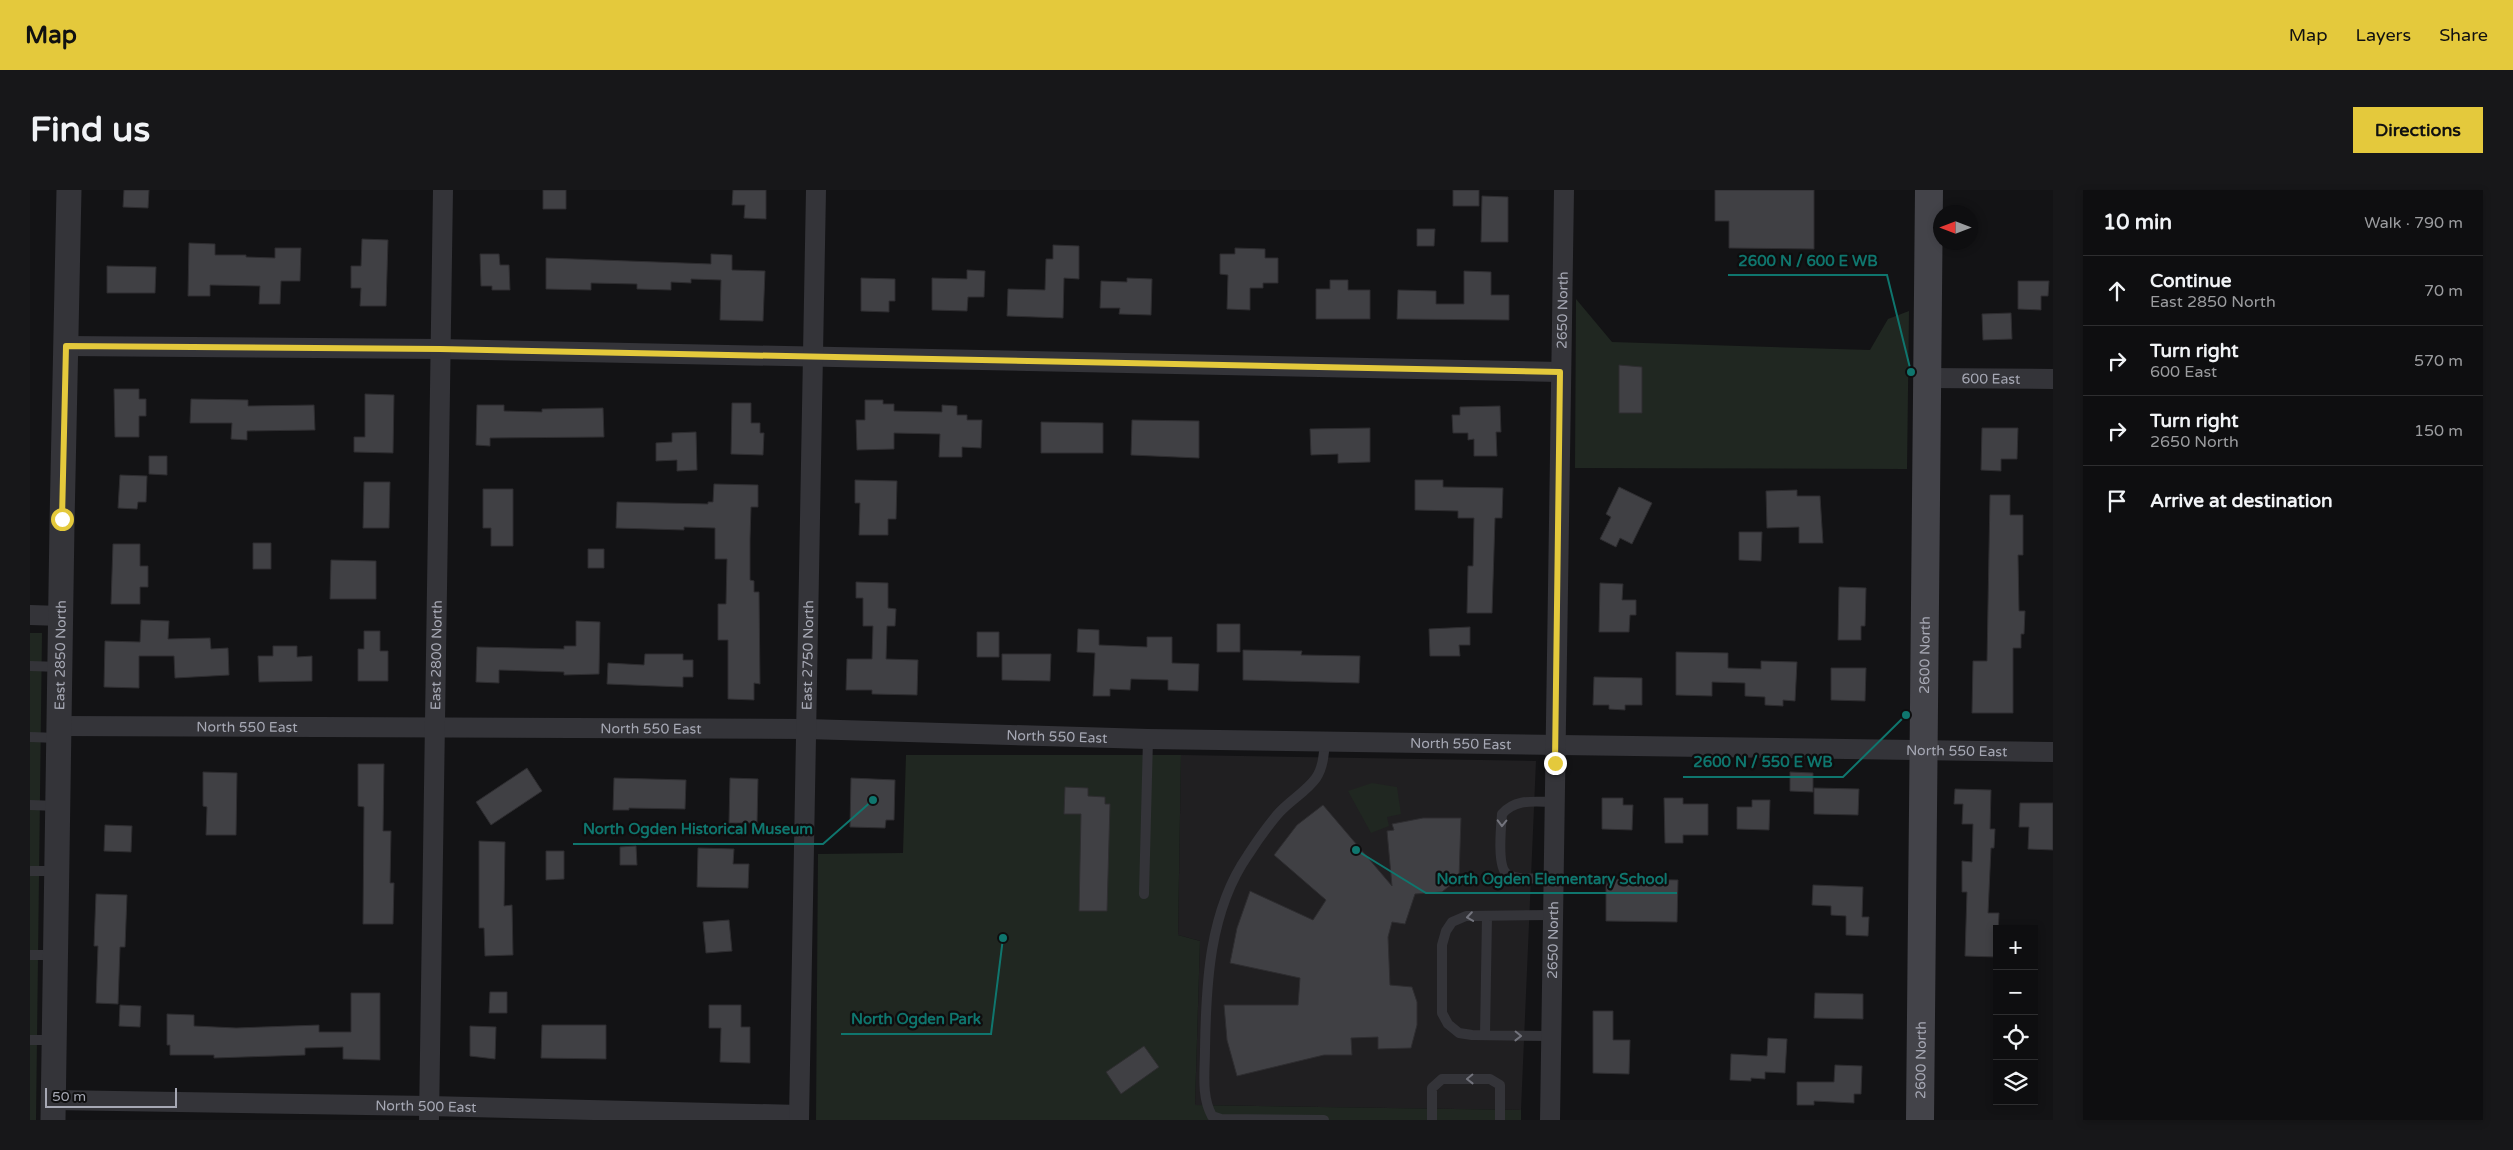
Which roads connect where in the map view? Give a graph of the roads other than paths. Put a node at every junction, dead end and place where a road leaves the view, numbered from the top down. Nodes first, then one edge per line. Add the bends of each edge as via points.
1 (69, 190) edge
2 (443, 190) edge
3 (816, 190) edge
4 (1564, 190) edge
5 (1929, 190) edge
6 (66, 346) junction
7 (440, 349) junction
8 (812, 355) junction
9 (1560, 372) junction
10 (1927, 378) junction
11 (2053, 379) edge
12 (30, 616) edge
13 (61, 616) junction
14 (30, 666) edge
15 (60, 667) junction
16 (434, 727) junction
17 (807, 729) junction
18 (59, 732) junction
19 (30, 737) edge
20 (1148, 740) junction
21 (1325, 742) junction
22 (1555, 744) junction
23 (1923, 750) junction
24 (2053, 752) edge
25 (1554, 802) junction
26 (30, 805) edge
27 (58, 806) junction
28 (30, 870) edge
29 (57, 871) junction
30 (1553, 878) junction
31 (1144, 894) dead end
32 (1553, 915) junction
33 (1487, 916) junction
34 (30, 954) edge
35 (56, 955) junction
36 (1485, 1035) junction
37 (1551, 1036) junction
38 (30, 1040) edge
39 (55, 1040) junction
40 (54, 1110) edge
41 (429, 1113) edge
42 (799, 1117) edge
43 (1324, 1120) edge
44 (1432, 1120) edge
45 (1500, 1120) edge
46 (1550, 1120) edge
47 (1920, 1120) edge

1 - 6 street, East 2850 North
2 - 7 street, East 2800 North
3 - 8 street, East 2750 North
4 - 9 street, 2650 North
5 - 10 main road, 2600 North
6 - 7 street
6 - 13 street, East 2850 North
7 - 8 street
7 - 16 street, East 2800 North
8 - 9 street
8 - 17 street, East 2750 North
9 - 22 street, 2650 North
10 - 11 street, 600 East
10 - 23 main road, 2600 North
12 - 13 street
13 - 15 street, East 2850 North
14 - 15 lane
15 - 18 street, East 2850 North
16 - 17 street, North 550 East
16 - 18 street, North 550 East
16 - 41 street, East 2800 North
17 - 20 street, North 550 East
17 - 42 street, East 2750 North
18 - 19 lane
18 - 27 street, East 2850 North
20 - 21 street, North 550 East
20 - 31 lane
21 - 22 street, North 550 East
21 - 43 lane via 1322,766 1316,778 1278,814 1246,856 1226,897 1214,940 1205,1008 1204,1092 1206,1106 1212,1116 1221,1119
22 - 23 street, North 550 East
22 - 25 street, 2650 North
23 - 24 street, North 550 East
23 - 47 main road, 2600 North
25 - 30 street, 2650 North
25 -> 30 lane via 1522,802 1509,806 1502,814 1501,851 1501,865 1506,873 1516,877
26 - 27 lane
27 - 29 street, East 2850 North
28 - 29 lane
29 - 35 street, East 2850 North
30 - 32 street, 2650 North
32 - 33 lane
32 - 37 street, 2650 North
33 - 36 lane
33 -> 36 lane via 1466,916 1452,922 1442,945 1442,1013 1448,1024 1459,1033
34 - 35 lane
35 - 39 street, East 2850 North
36 -> 37 lane
37 - 46 street, 2650 North
38 - 39 lane
39 - 40 street, East 2850 North
40 - 41 street, North 500 East
41 - 42 street, North 500 East
45 -> 44 lane via 1500,1085 1490,1079 1442,1079 1432,1088

